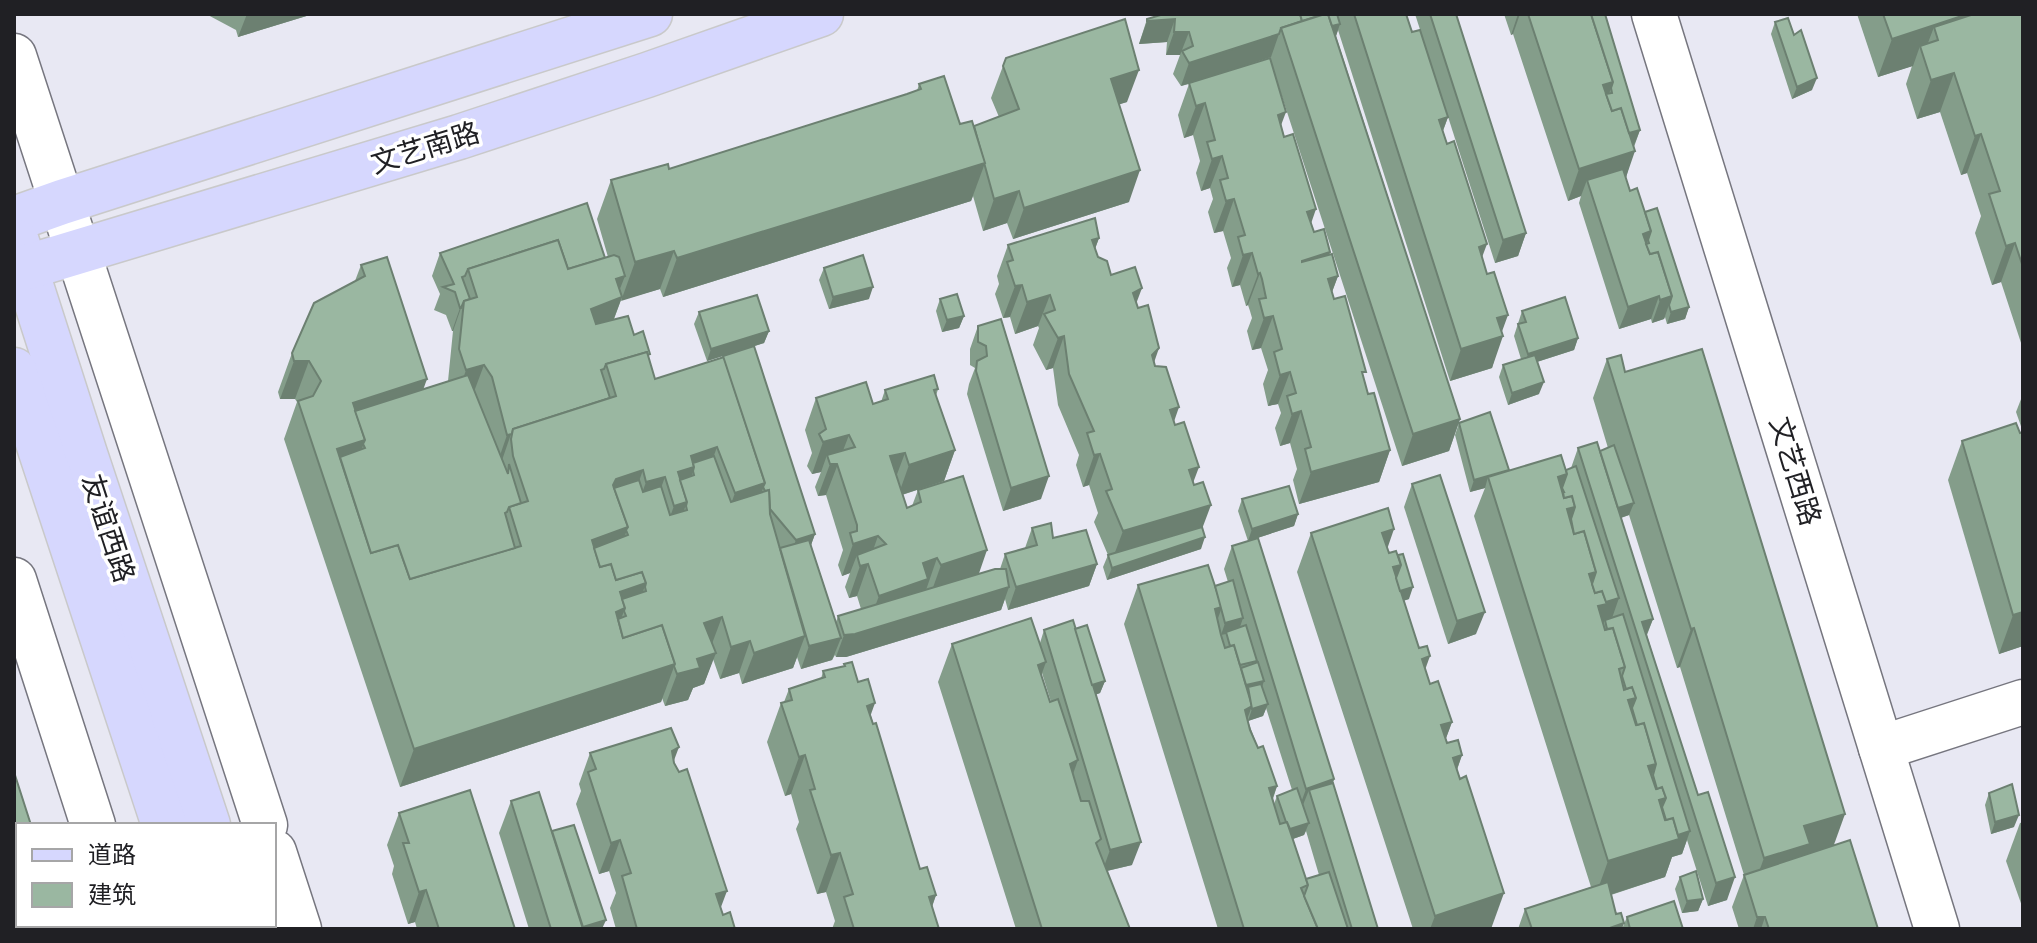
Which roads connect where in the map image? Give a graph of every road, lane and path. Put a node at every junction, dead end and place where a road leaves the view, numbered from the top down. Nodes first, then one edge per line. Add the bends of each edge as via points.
1 (650, 14) edge
2 (821, 14) edge
3 (1654, 14) edge
4 (14, 56) edge
5 (62, 202) junction
6 (14, 219) edge
7 (78, 251) junction
8 (18, 256) edge
9 (14, 370) edge
10 (14, 580) edge
11 (2023, 702) edge
12 (1881, 748) junction
13 (92, 823) edge
14 (163, 823) edge
15 (207, 823) edge
16 (264, 823) edge
17 (276, 858) edge
18 (299, 929) edge
19 (1937, 929) edge

1 - 5 main road, 文艺南路
2 - 7 main road, 文艺南路 via 459,137
3 - 12 street, 文艺西路
4 - 5 street
5 - 6 main road, 文艺南路
5 - 7 street
7 - 8 main road, 文艺南路
7 - 16 street
8 - 15 main road, 友谊西路
9 - 14 main road, 友谊西路
10 - 13 street
11 - 12 street
12 - 19 street, 文艺西路
17 - 18 street

